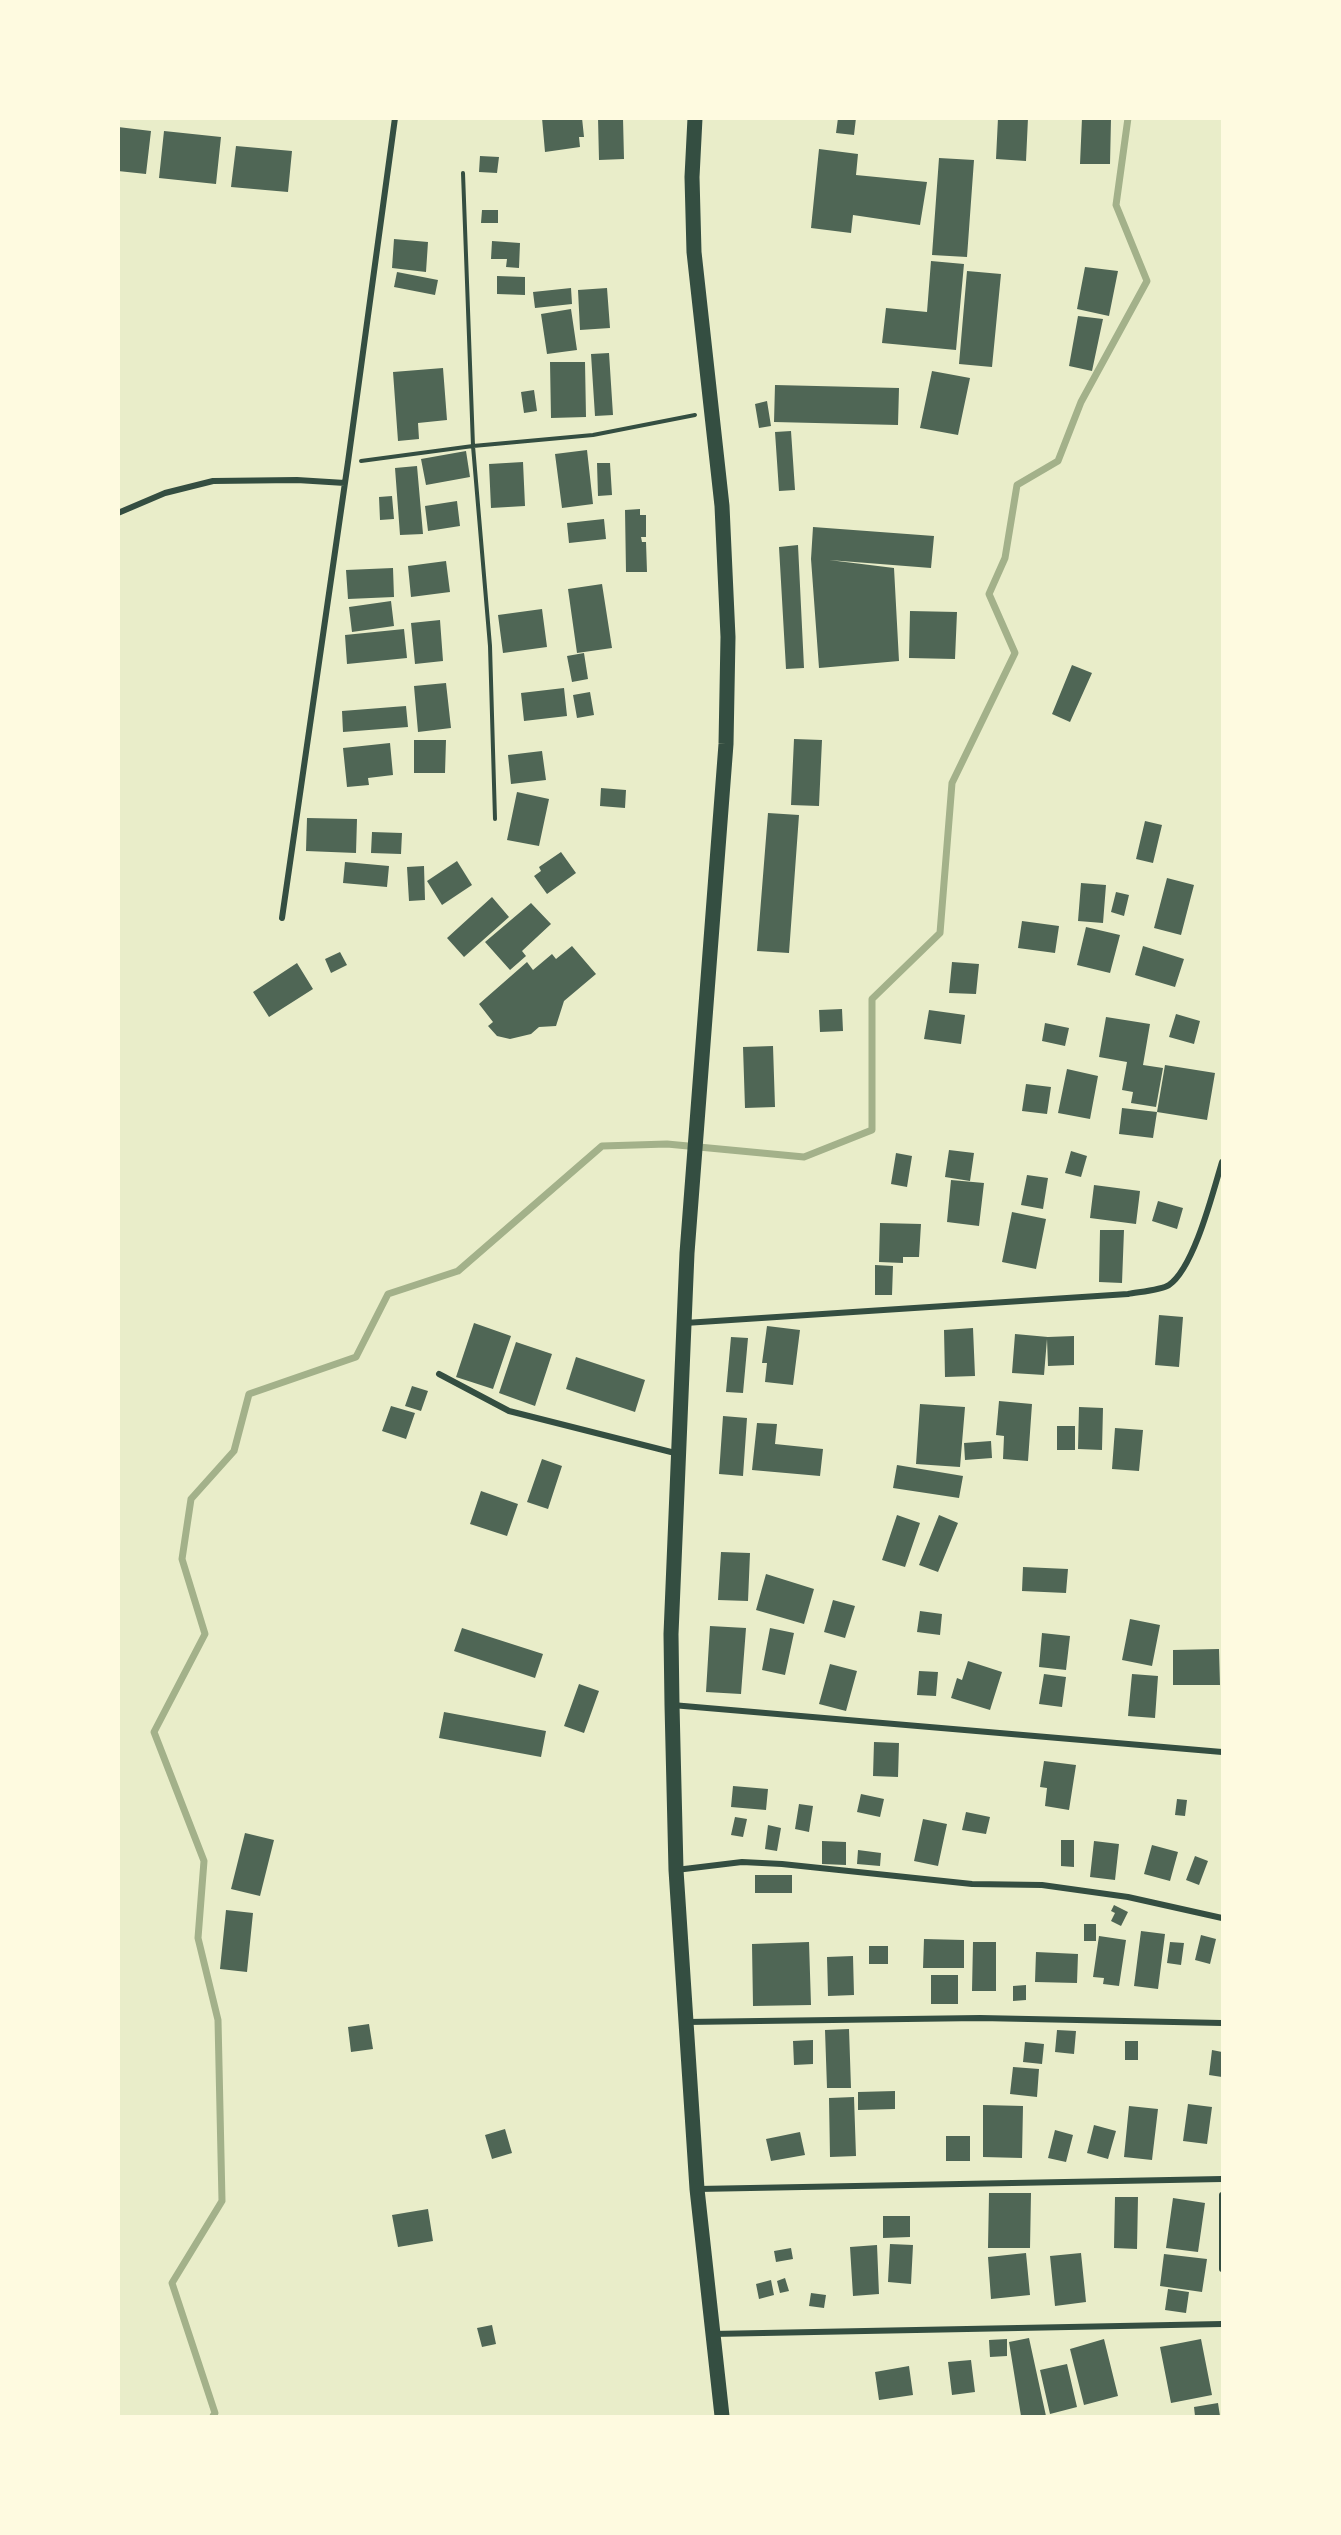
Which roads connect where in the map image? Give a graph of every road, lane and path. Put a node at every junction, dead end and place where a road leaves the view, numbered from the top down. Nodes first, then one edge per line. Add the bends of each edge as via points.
1 (395, 118) edge
2 (695, 118) edge
3 (463, 173) dead end
4 (711, 411) junction
5 (473, 446) junction
6 (348, 462) junction
7 (345, 483) junction
8 (118, 513) edge
9 (495, 819) dead end
10 (282, 918) dead end
11 (1222, 1162) edge
12 (684, 1323) junction
13 (439, 1374) dead end
14 (678, 1454) junction
15 (672, 1705) junction
16 (1222, 1752) edge
17 (676, 1870) junction
18 (1222, 1918) edge
19 (686, 2022) junction
20 (1222, 2023) edge
21 (1222, 2179) edge
22 (697, 2189) junction
23 (1222, 2195) edge
24 (1222, 2269) edge
25 (1222, 2324) edge
26 (712, 2334) junction
27 (722, 2416) edge

1 - 6 street
2 - 4 main road via 694,252
3 - 5 path
4 - 5 path via 593,435
4 - 12 main road via 723,530 728,637 726,744
5 - 6 path
5 - 9 path via 490,646
6 - 7 street
7 - 8 street via 213,481 165,493
7 - 10 street
11 - 12 street via 1187,1264 1168,1286 1128,1294
12 - 14 main road
13 - 14 street via 509,1411
14 - 15 main road
15 - 16 street
15 - 17 main road
17 - 18 street via 742,1862 772,1863 972,1884 1042,1885 1128,1897
17 - 19 main road
19 - 20 street via 980,2018
19 - 22 main road
21 - 22 street
22 - 26 main road
23 - 24 street
25 - 26 street
26 - 27 main road

